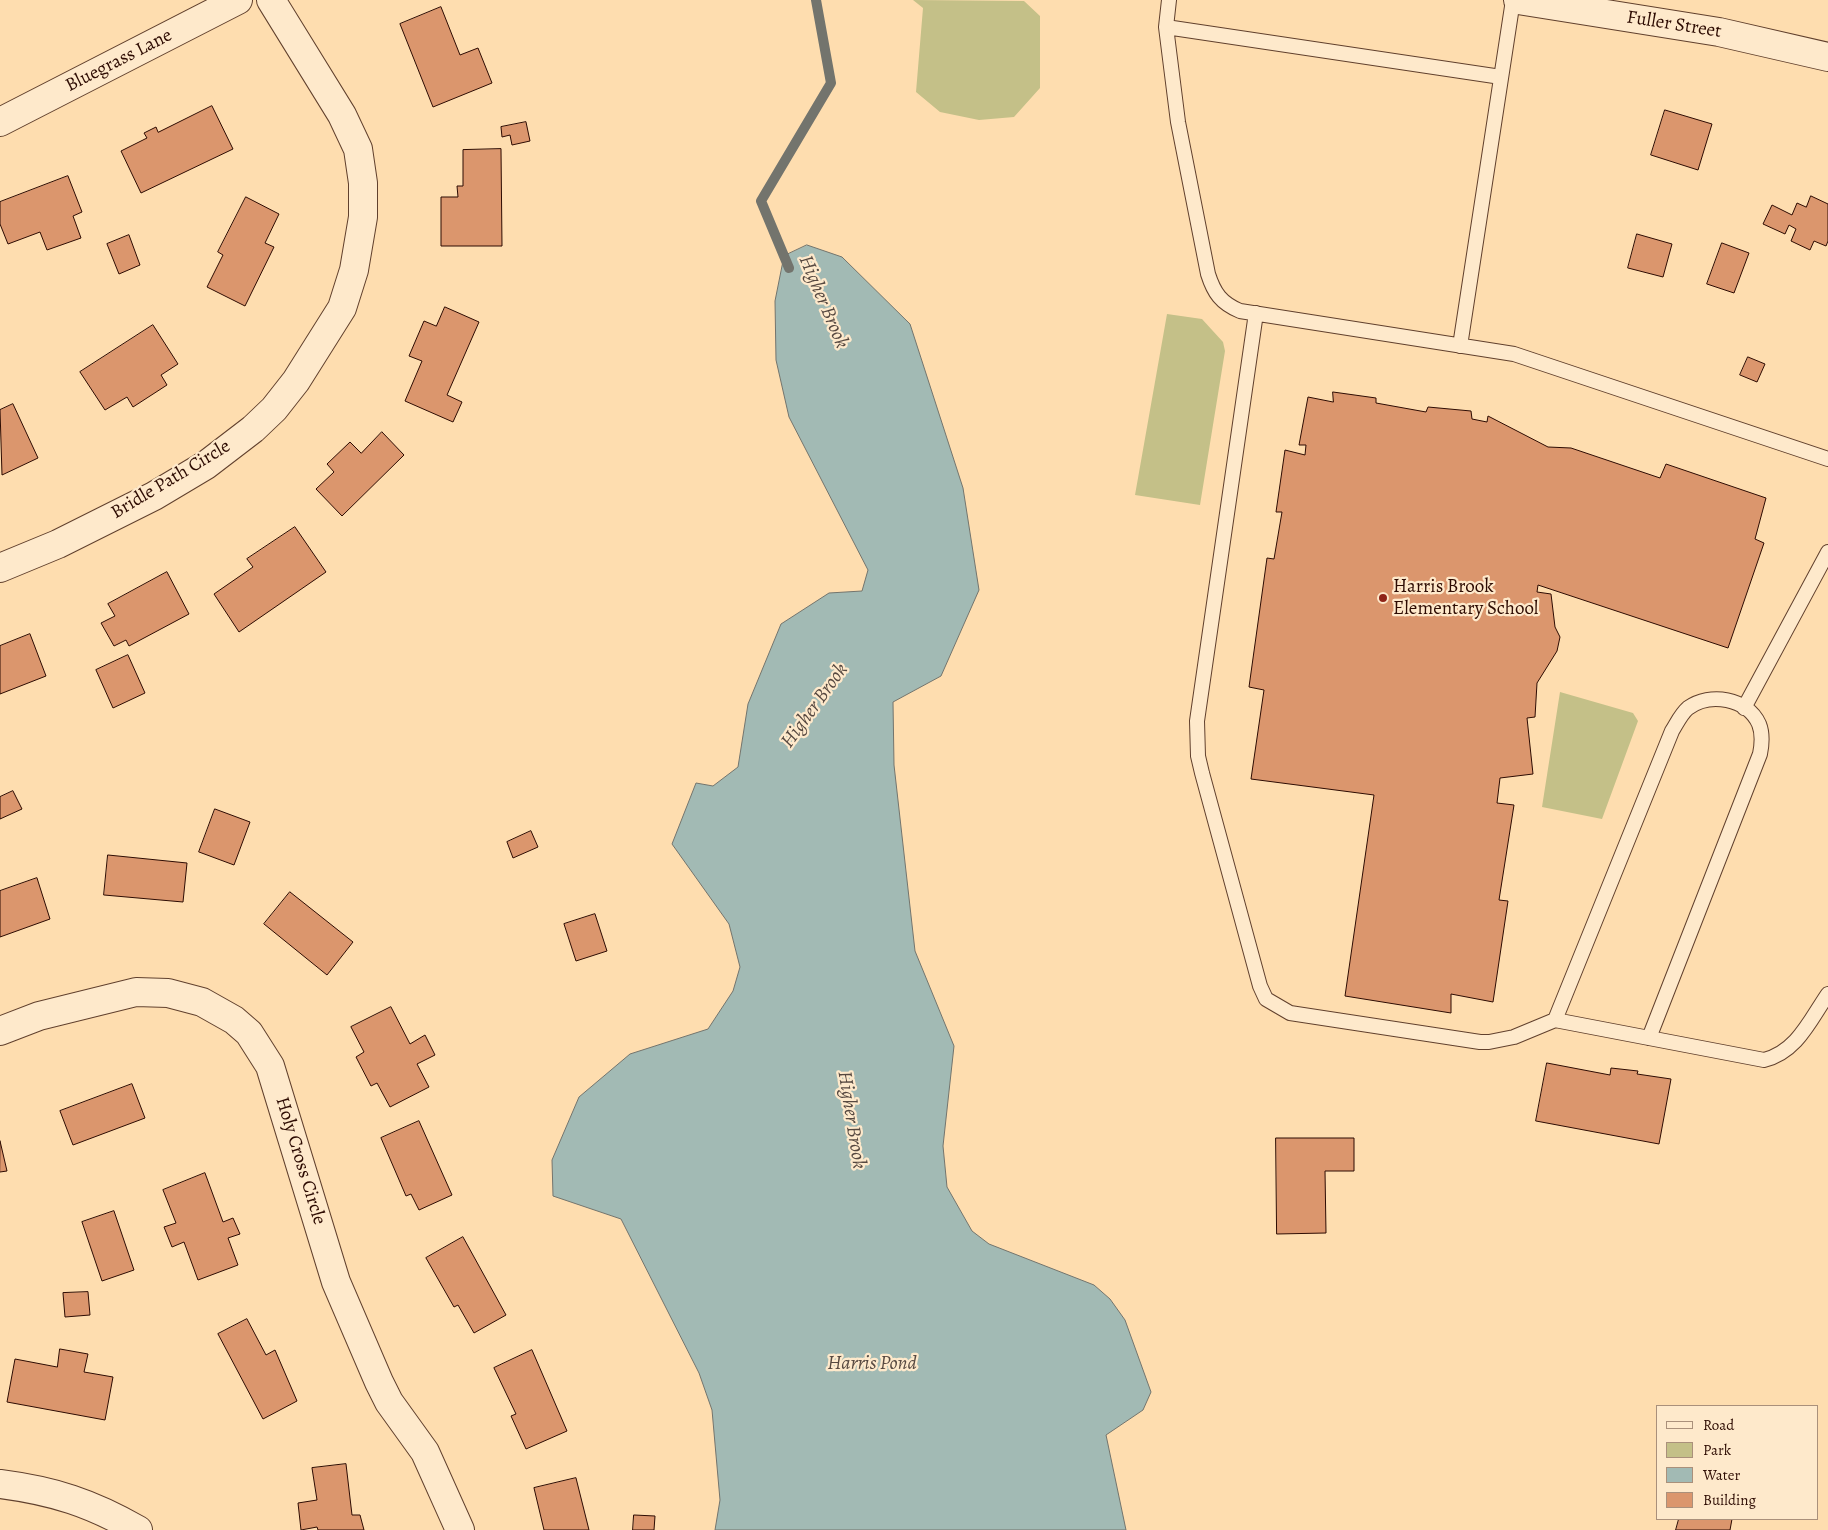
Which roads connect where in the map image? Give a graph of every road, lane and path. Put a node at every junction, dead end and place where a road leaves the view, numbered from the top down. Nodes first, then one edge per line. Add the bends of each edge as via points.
1 (238, 0) edge
2 (271, 0) edge
3 (1169, 0) edge
4 (1513, 0) edge
5 (1518, 0) edge
6 (1166, 27) junction
7 (1828, 57) edge
8 (1501, 77) junction
9 (0, 122) edge
10 (1256, 313) junction
11 (1460, 346) junction
12 (1828, 458) edge
13 (1828, 552) edge
14 (0, 568) edge
15 (1744, 708) junction
16 (1828, 994) edge
17 (1554, 1020) junction
18 (0, 1031) edge
19 (1649, 1038) junction
20 (0, 1484) edge
21 (138, 1530) edge
22 (460, 1530) edge

1 - 9 street, Bluegrass Lane
2 - 14 street, Bridle Path Circle via 342,115 358,149 363,217 354,270 342,308 296,381 274,409 206,465 154,496 58,544
3 - 6 lane
4 - 8 lane
5 - 7 street, Fuller Street via 1719,32
6 - 8 lane
6 - 10 lane via 1178,122 1211,285 1222,302 1240,311
8 - 11 lane
10 - 11 lane
10 - 17 lane via 1197,737 1202,773 1260,986 1266,999 1290,1013 1480,1042 1514,1037
11 - 12 lane via 1514,354
13 - 15 lane
15 - 17 lane via 1731,701 1711,698 1687,709 1672,730
15 - 19 lane via 1759,723 1760,754
16 - 19 lane via 1795,1043 1777,1057 1764,1060
17 - 19 lane
18 - 22 street, Holy Cross Circle via 39,1016 136,992 168,993 202,1002 234,1020 249,1033 270,1066 336,1282 383,1389 425,1452
20 - 21 street via 86,1503

